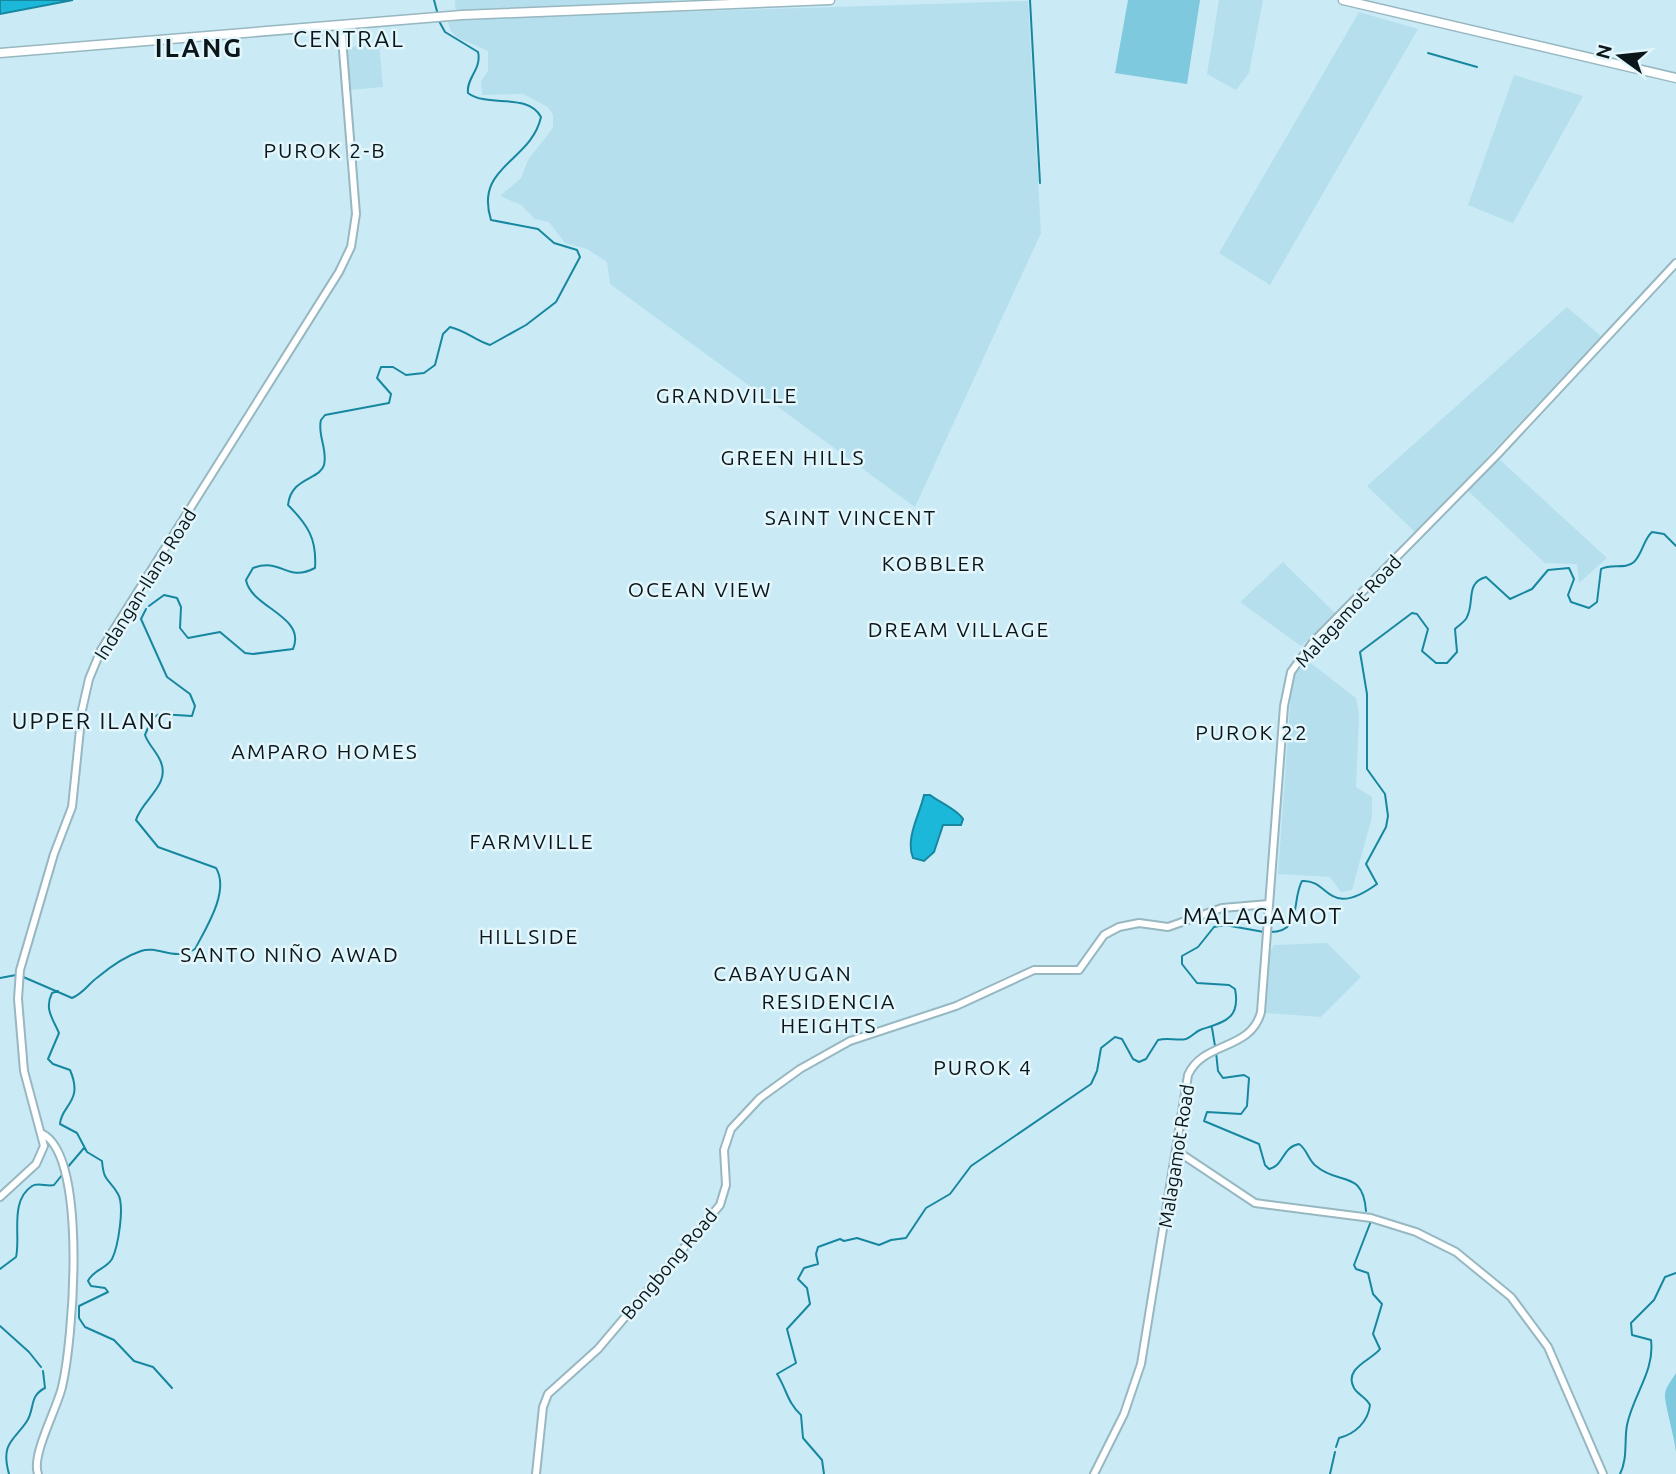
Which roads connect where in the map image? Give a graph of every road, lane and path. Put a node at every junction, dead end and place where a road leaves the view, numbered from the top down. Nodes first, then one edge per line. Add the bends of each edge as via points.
1 (830, 0) edge
2 (1343, 0) edge
3 (341, 25) junction
4 (0, 53) edge
5 (1676, 78) edge
6 (1676, 263) edge
7 (1269, 904) junction
8 (43, 1134) junction
9 (1177, 1152) junction
10 (0, 1197) edge
11 (38, 1474) edge
12 (536, 1474) edge
13 (1094, 1474) edge
14 (1604, 1474) edge

1 - 3 highway via 444,16
2 - 5 highway
3 - 4 highway
3 - 8 street, Indangan-Ilang Road via 356,214 349,253 97,659 82,710 72,807 54,854 18,987 26,1082
6 - 7 street, Malagamot Road via 1294,665 1284,706
7 - 9 street, Malagamot Road via 1258,1024 1244,1038 1196,1062 1188,1075
7 - 12 street, Bongbong Road via 1222,908 1168,926 1134,923 1114,928 1079,970 1034,970 956,1006 850,1041 779,1083 731,1129 724,1150 726,1185 720,1205 589,1359 548,1394
8 - 10 street via 40,1159
8 - 11 street via 56,1146 69,1186 73,1299 63,1384 38,1460
9 - 13 street, Malagamot Road via 1138,1377
9 - 14 street via 1255,1203 1371,1218 1416,1232 1455,1252 1511,1297 1548,1347

